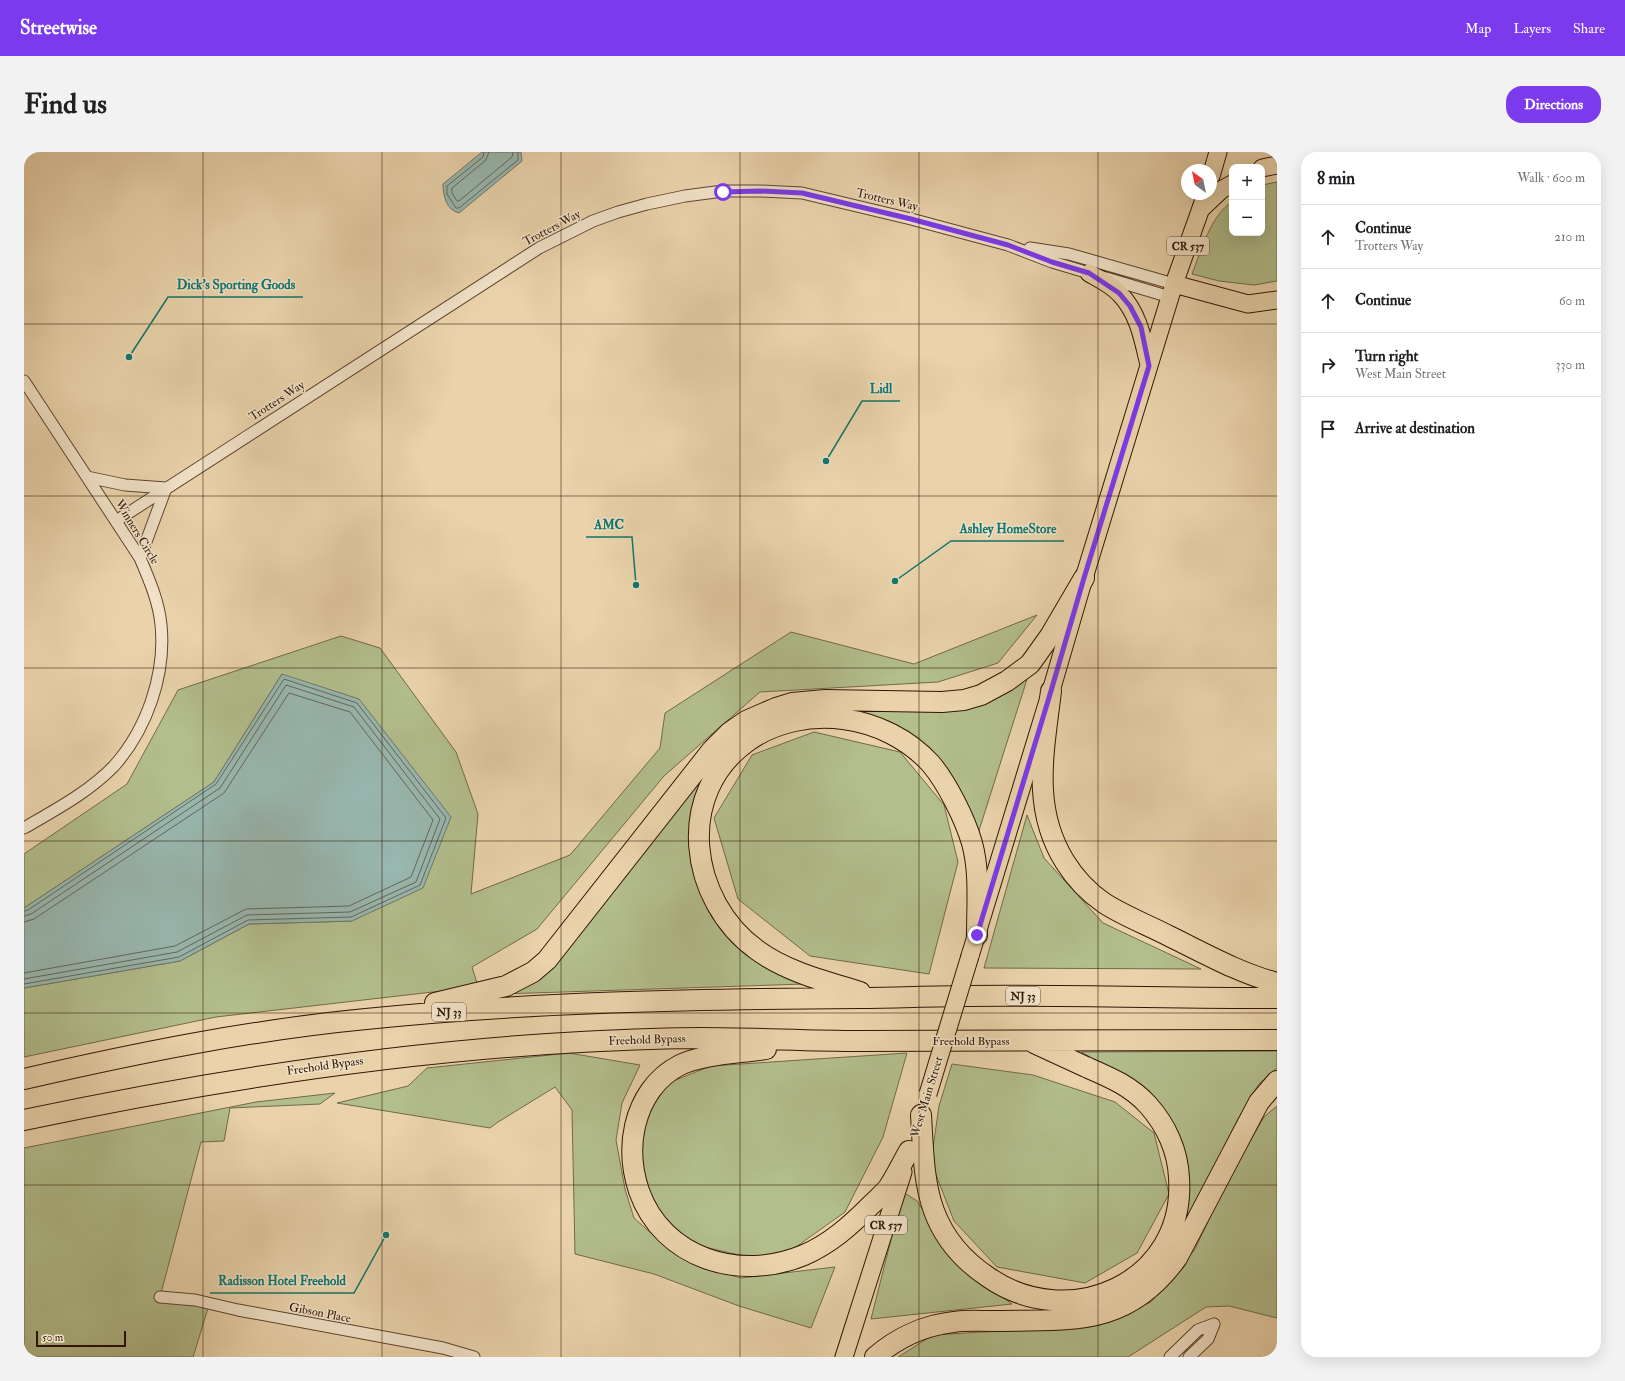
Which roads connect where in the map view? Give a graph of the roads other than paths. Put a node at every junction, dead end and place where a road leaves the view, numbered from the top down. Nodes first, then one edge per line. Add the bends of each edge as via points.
1 (1218, 152) edge
2 (1214, 164) edge
3 (1277, 166) edge
4 (1265, 168) edge
5 (1229, 186) edge
6 (1204, 201) edge
7 (1008, 245) junction
8 (1089, 273) junction
9 (1172, 291) junction
10 (1277, 300) edge
11 (1149, 366) junction
12 (24, 381) edge
13 (87, 477) junction
14 (166, 488) junction
15 (116, 520) junction
16 (140, 558) junction
17 (1084, 578) junction
18 (1051, 691) junction
19 (24, 828) edge
20 (977, 935) junction
21 (1277, 983) edge
22 (879, 998) junction
23 (1277, 998) edge
24 (367, 1018) junction
25 (818, 1040) junction
26 (1029, 1040) junction
27 (1277, 1040) edge
28 (24, 1079) edge
29 (1277, 1081) edge
30 (921, 1115) junction
31 (24, 1120) edge
32 (910, 1151) junction
33 (160, 1297) dead end
34 (474, 1357) edge
35 (844, 1357) edge
36 (875, 1357) edge
37 (1170, 1357) edge
38 (1189, 1357) edge

1 - 2 main road
3 - 4 main road
5 - 6 main road
6 - 9 main road, West Main Street / CR 537
7 - 8 street, Trotters Way
7 - 9 street, Trotters Way via 1069,254
7 - 14 street, Trotters Way via 802,193 723,192 684,196 647,204 594,221 539,248
8 - 9 street, Trotters Way
8 - 11 main road via 1119,293 1130,306 1141,327
9 - 10 main road via 1248,304
9 - 11 main road, West Main Street / CR 537
11 - 17 main road, West Main Street / CR 537
12 - 13 street, Winners Circle
13 - 14 street via 125,485
13 - 15 street, Winners Circle
14 - 15 street, Trotters Way
14 - 16 street
15 - 16 street, Winners Circle
16 - 19 street, Winners Circle via 157,605 162,640 161,661 152,701 143,722 124,753 98,780 78,796
17 - 18 main road, West Main Street / CR 537
17 - 24 highway via 1050,636 1030,664 1007,681 981,695 942,702 808,701 776,708 746,721 712,750 557,949 533,972 496,990
18 - 20 main road, West Main Street / CR 537
18 - 21 highway via 1043,762 1044,811 1052,840 1070,870 1090,892 1118,911 1240,970
20 - 22 highway via 977,879 972,843 960,810 944,783 932,765 917,751 882,730 862,722 843,719 822,718 793,722 772,728 755,737 733,754 720,770 702,807 699,850 706,882 714,900 735,930 770,958 817,979
20 - 30 main road, West Main Street / CR 537, bridge
22 - 23 highway, NJ 33
22 - 24 highway, NJ 33 via 623,1001
24 - 28 highway, NJ 33 via 203,1042 105,1060
25 - 26 highway, Freehold Bypass
25 - 31 highway, Freehold Bypass via 650,1039 409,1056 230,1080 121,1099
25 - 32 highway via 692,1060 669,1072 656,1083 637,1117 632,1136 632,1151 636,1182 657,1223 682,1247 713,1262 744,1267 788,1261 828,1242 859,1217 887,1189
26 - 27 highway, Freehold Bypass
26 - 30 highway via 1128,1087 1159,1119 1174,1150 1180,1188 1173,1226 1154,1260 1124,1285 1088,1299 1051,1301 1013,1292 980,1272 953,1244 934,1213 924,1164
29 - 36 highway via 1259,1102 1177,1258 1145,1292 1121,1307 1078,1319 954,1322 918,1331 889,1346
30 - 32 main road, West Main Street / CR 537
32 - 35 main road, West Main Street / CR 537
33 - 34 street, Gibson Place via 195,1300 245,1312 443,1348
37 - 38 street via 1198,1330 1214,1324 1208,1338

